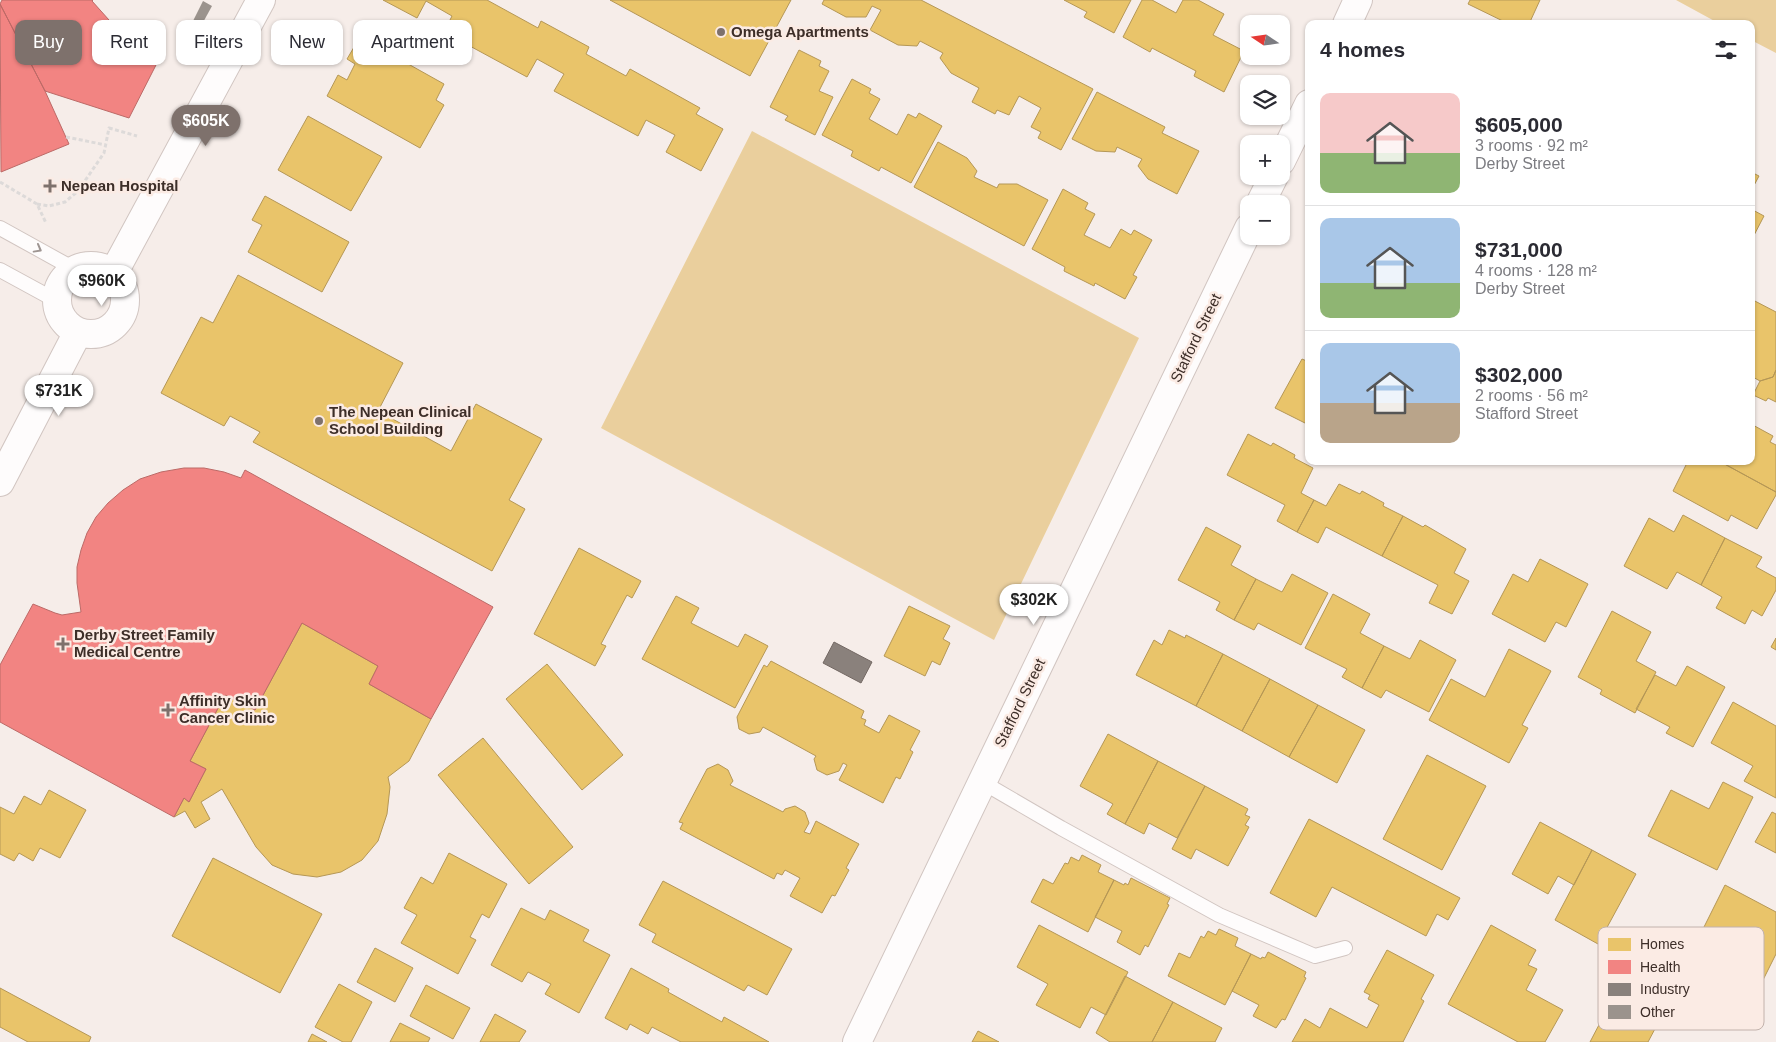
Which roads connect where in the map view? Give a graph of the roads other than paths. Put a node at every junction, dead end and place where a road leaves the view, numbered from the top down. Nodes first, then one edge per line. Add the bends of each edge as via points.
1 (261, 0) edge
2 (1358, 0) edge
3 (1349, 20) edge
4 (1305, 112) edge
5 (1290, 143) edge
6 (0, 228) edge
7 (1241, 245) edge
8 (0, 270) edge
9 (76, 270) junction
10 (113, 274) junction
11 (57, 301) junction
12 (78, 332) junction
13 (0, 482) edge
14 (982, 782) junction
15 (1345, 948) dead end
16 (857, 1042) edge

1 - 10 street
2 - 3 street
4 - 5 street
6 -> 9 lane
7 - 14 street, Stafford Street
8 - 11 lane
9 - 10 street via 92,266
9 - 11 street via 62,282
10 - 12 street via 124,292 123,314 109,330 99,334
11 - 12 street via 63,320
12 - 13 street
14 - 15 lane via 1219,915 1316,956
14 - 16 street, Stafford Street

